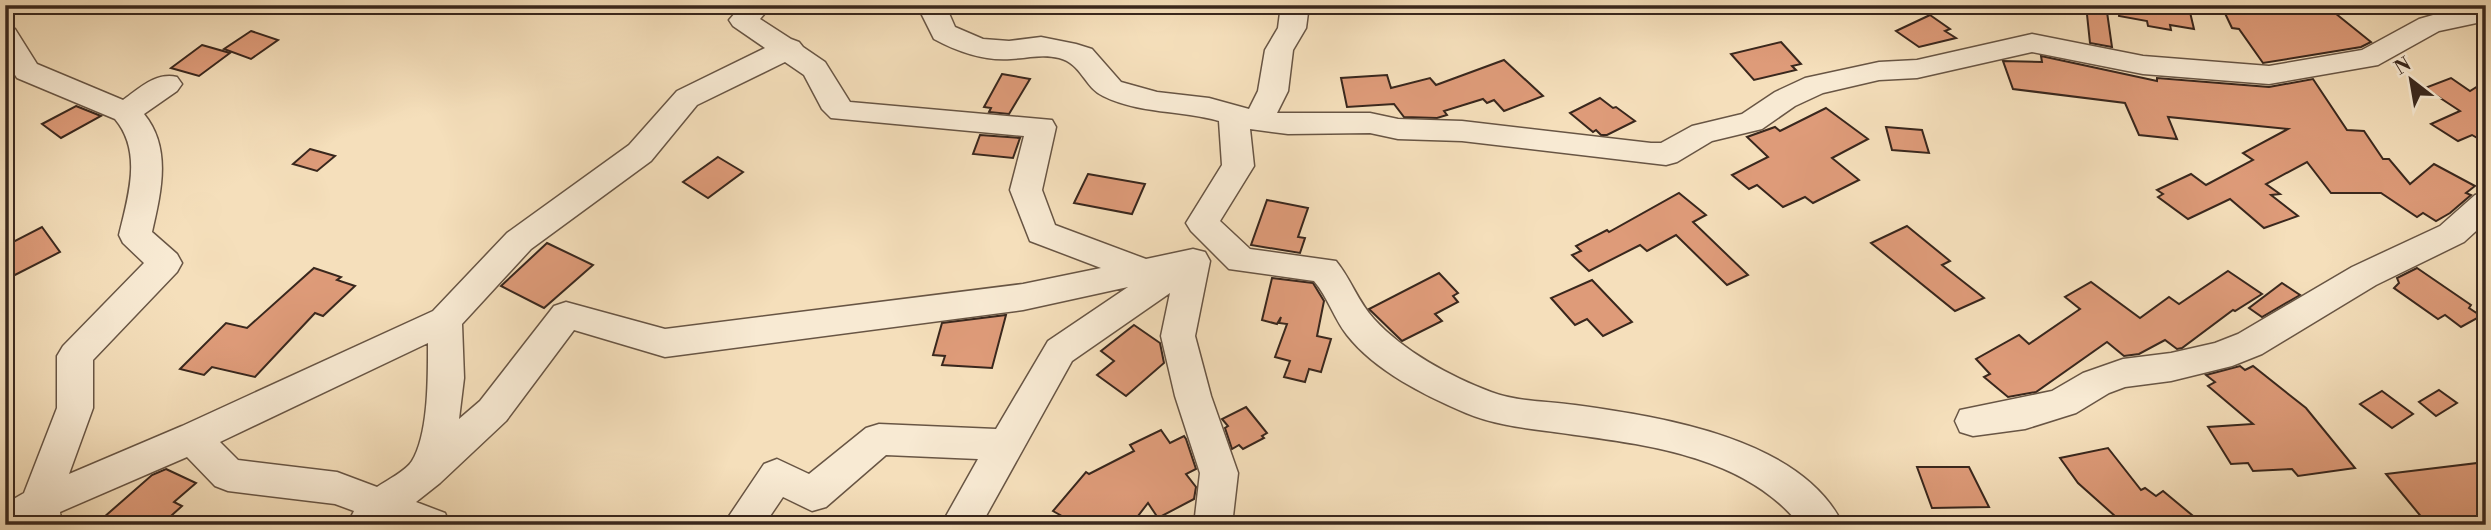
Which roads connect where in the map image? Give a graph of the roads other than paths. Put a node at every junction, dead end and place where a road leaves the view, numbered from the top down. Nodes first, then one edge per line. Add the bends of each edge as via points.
1 (758, 5) edge
2 (936, 5) edge
3 (1295, 5) edge
4 (2486, 12) edge
5 (5, 35) edge
6 (789, 48) junction
7 (167, 84) dead end
8 (126, 112) junction
9 (1246, 118) junction
10 (2486, 204) edge
11 (1193, 261) junction
12 (1144, 271) junction
13 (445, 320) junction
14 (1973, 421) dead end
15 (193, 438) junction
16 (1006, 445) junction
17 (427, 472) junction
18 (41, 514) edge
19 (374, 515) edge
20 (5, 524) edge
21 (431, 525) edge
22 (742, 525) edge
23 (960, 525) edge
24 (1213, 525) edge
25 (1824, 525) edge

1 - 6 street via 743,20
2 - 9 street via 934,11 944,33 979,47 1066,50 1082,56 1111,89
3 - 9 street via 1292,28 1279,50 1273,91
4 - 9 street via 2421,28 2368,58 2269,75 2143,65 2042,44 2013,46 1917,69 1880,71 1815,85 1751,122 1703,133 1665,155 1462,131
5 - 8 street via 27,71
6 - 12 street via 815,69 842,111 1041,127 1026,190 1042,233
6 - 13 street via 687,98 640,152 519,241
7 - 8 street
8 - 18 street via 138,122 147,154 135,235 165,262 75,356 75,408
9 - 25 street via 1238,166 1202,223 1241,260 1324,270 1362,330 1386,352 1476,402 1499,410 1693,442 1774,476 1799,495
10 - 14 street via 2452,234 2364,276 2250,344 2220,356 2123,373 2063,403 2025,414
11 - 12 street
11 - 16 street via 1060,351
11 - 24 street via 1178,336 1219,473
12 - 17 street via 1023,297 665,343 566,315 493,411
13 - 15 street
13 - 17 street via 446,378
15 - 18 street
15 - 19 street via 228,475 337,488
16 - 22 street via 879,439 812,495 777,475
16 - 23 street
17 - 19 street
18 - 20 street
19 - 21 street

